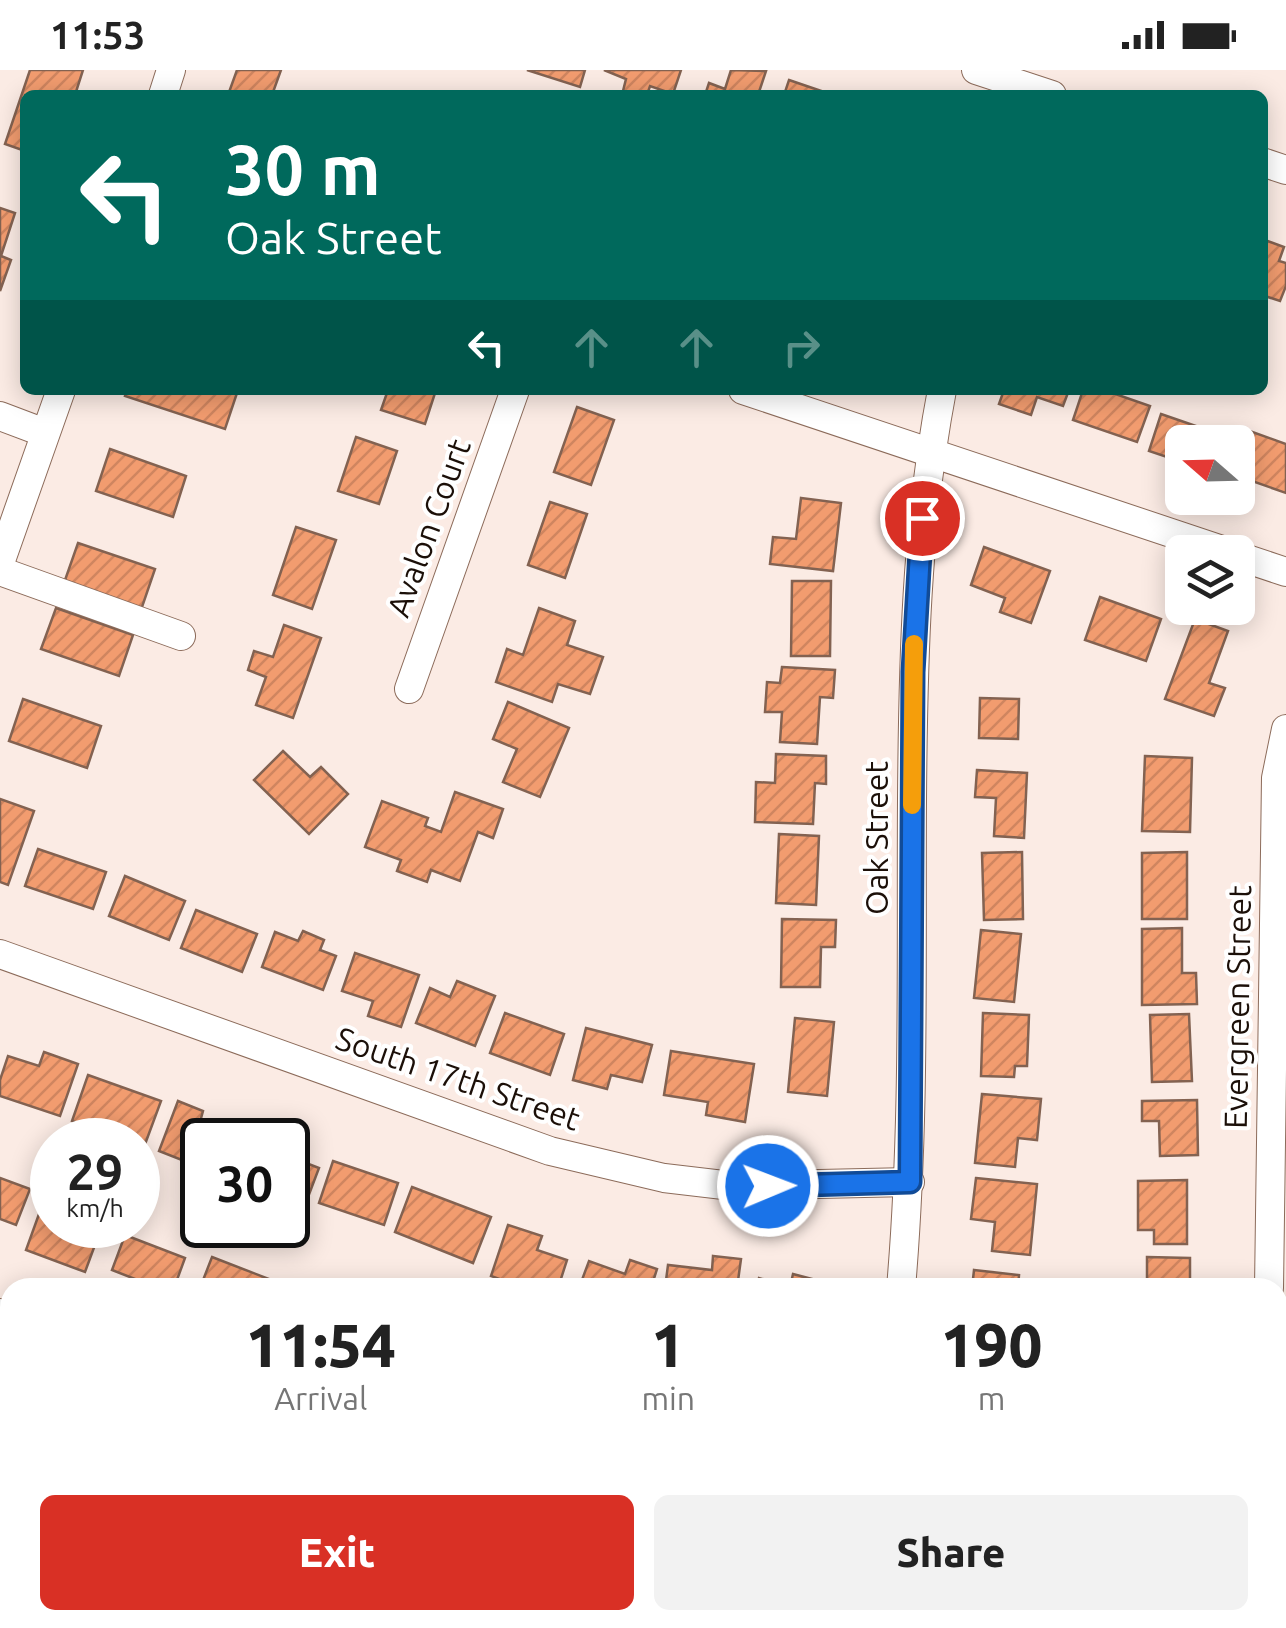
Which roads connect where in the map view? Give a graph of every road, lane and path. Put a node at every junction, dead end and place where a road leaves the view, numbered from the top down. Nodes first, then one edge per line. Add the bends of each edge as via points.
1 (976, 70) edge
2 (1042, 88) edge
3 (58, 395) edge
4 (513, 395) edge
5 (758, 395) edge
6 (941, 395) edge
7 (0, 416) edge
8 (46, 433) junction
9 (930, 452) junction
10 (1177, 535) edge
11 (1255, 562) edge
12 (0, 563) edge
13 (0, 572) edge
14 (1286, 572) edge
15 (180, 636) dead end
16 (409, 689) dead end
17 (1286, 729) edge
18 (0, 954) edge
19 (910, 1182) junction
20 (902, 1278) edge
21 (1270, 1278) edge

1 - 2 street
3 - 8 street
4 - 16 street, Avalon Court
5 - 9 street
6 - 9 street, Oak Street
7 - 8 street
8 - 12 street
9 - 10 street
9 - 19 street, Oak Street via 914,652
11 - 14 street
13 - 15 street
17 - 21 street, Evergreen Street via 1276,778
18 - 19 street, South 17th Street via 550,1151 732,1186
19 - 20 street, Oak Street

